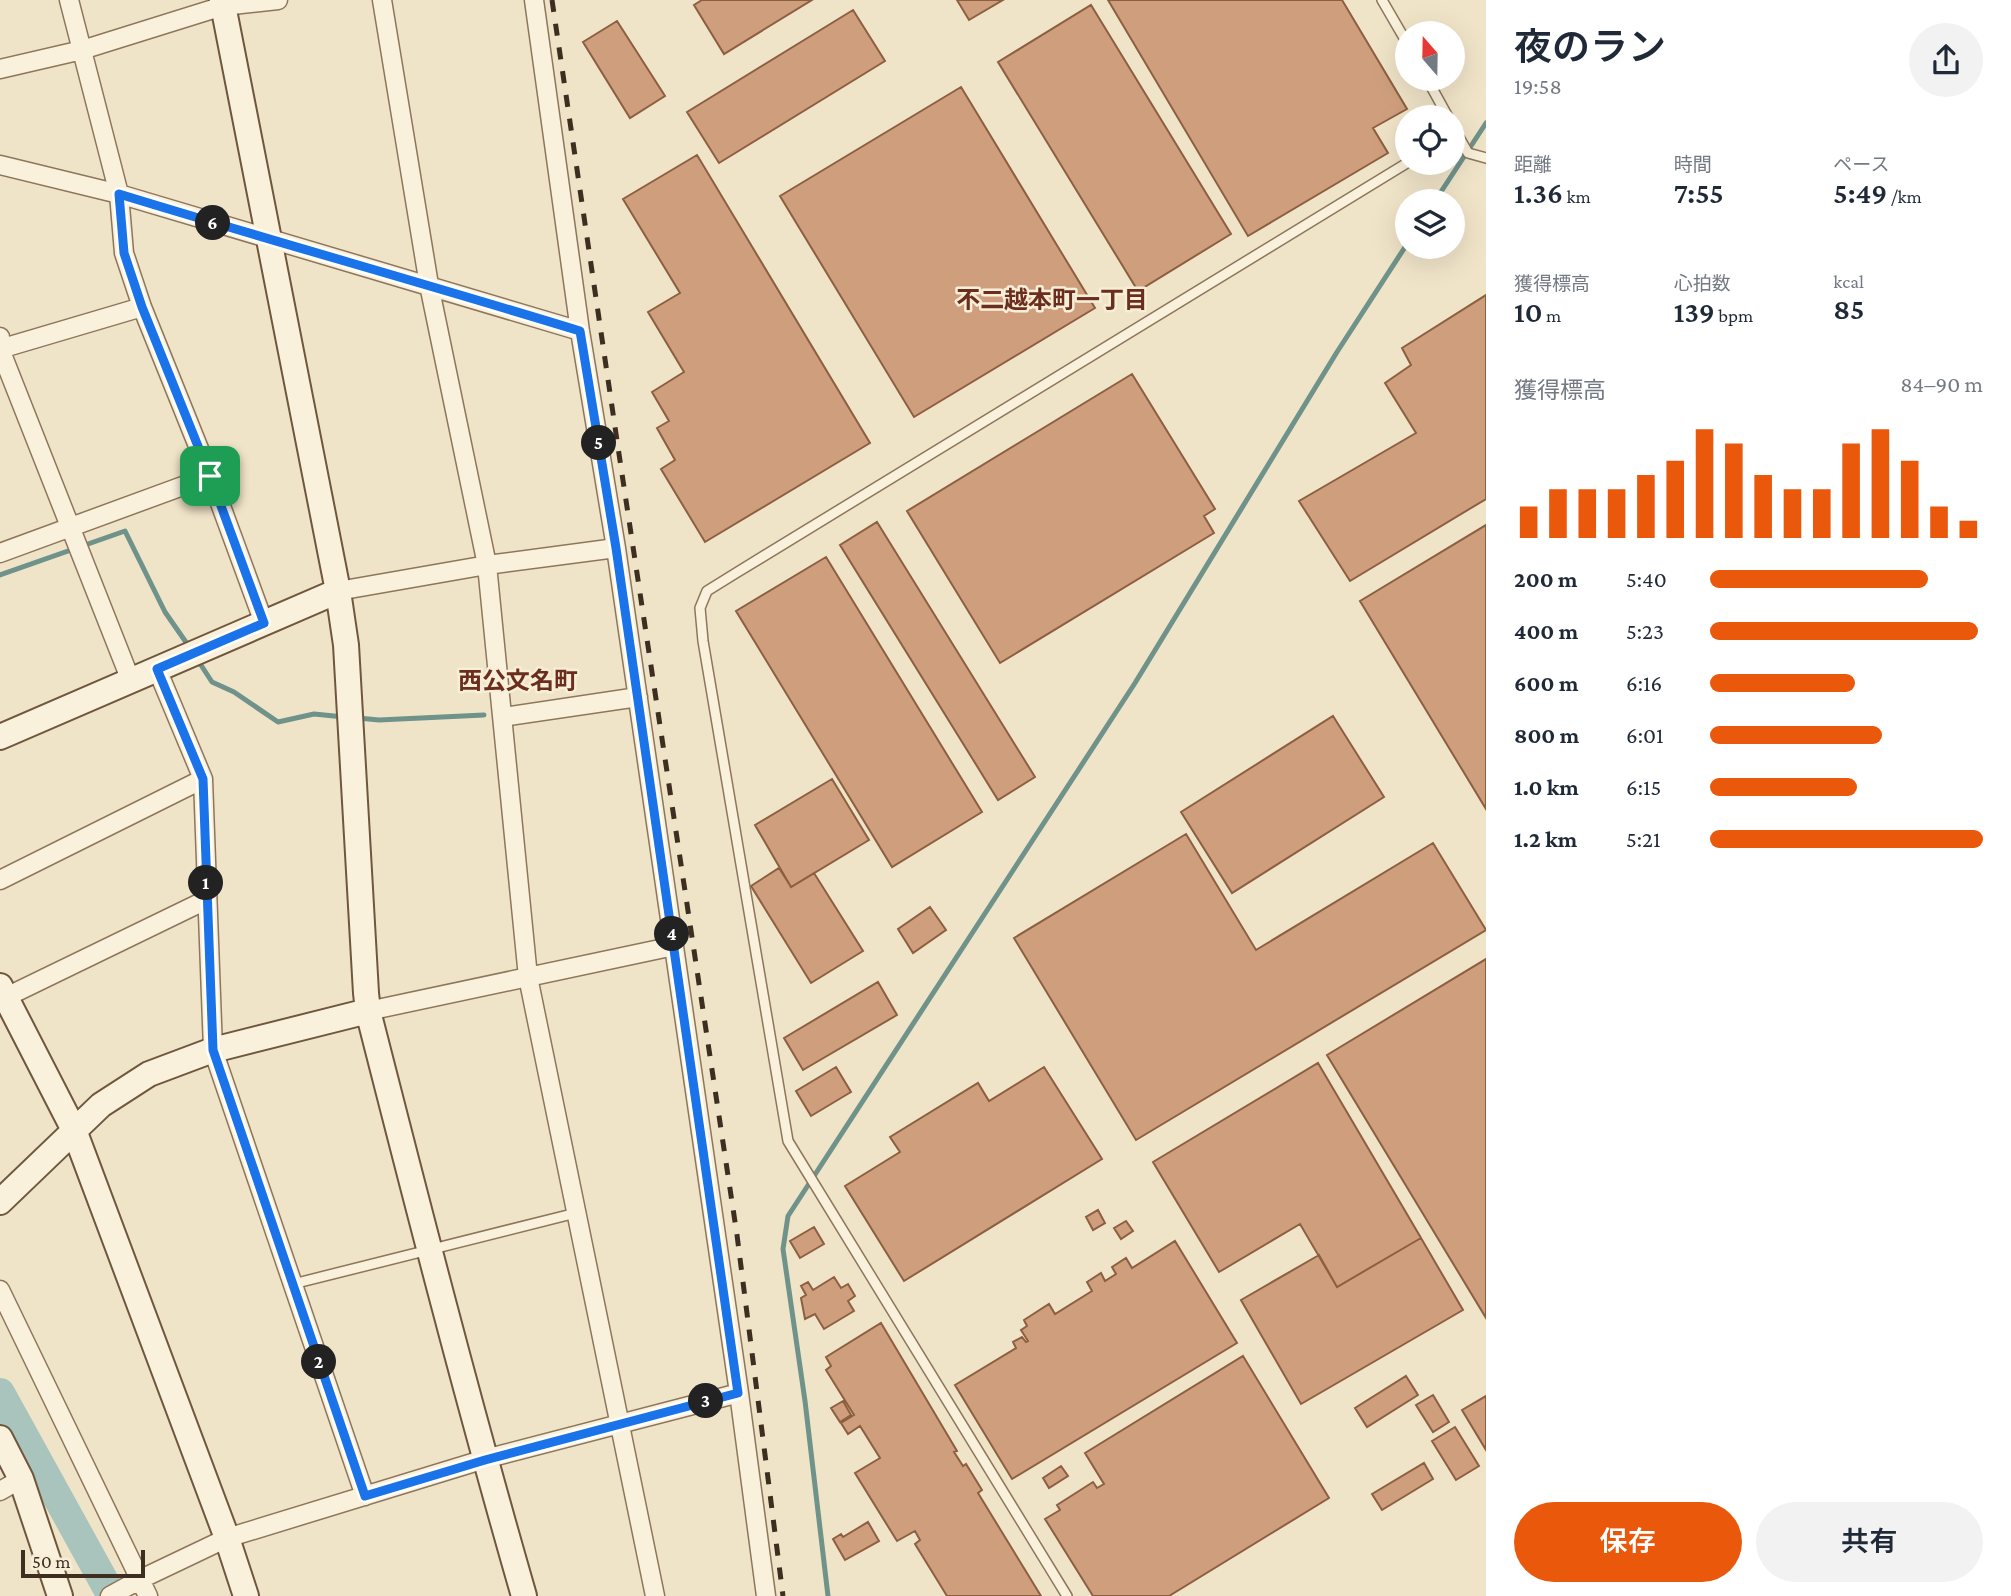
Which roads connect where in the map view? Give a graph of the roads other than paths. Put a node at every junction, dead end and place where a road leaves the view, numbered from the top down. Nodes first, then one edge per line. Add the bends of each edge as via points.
1 (69, 0) edge
2 (278, 0) edge
3 (382, 0) edge
4 (534, 0) edge
5 (1382, 0) edge
6 (222, 3) edge
7 (1395, 22) edge
8 (82, 50) junction
9 (0, 69) edge
10 (1465, 148) edge
11 (1486, 158) edge
12 (0, 165) edge
13 (1395, 170) edge
14 (119, 194) junction
15 (269, 240) junction
16 (429, 285) junction
17 (142, 307) junction
18 (580, 331) junction
19 (0, 337) edge
20 (0, 349) edge
21 (210, 476) junction
22 (71, 529) junction
23 (616, 548) junction
24 (0, 553) edge
25 (487, 565) junction
26 (338, 590) junction
27 (264, 623) junction
28 (157, 669) junction
29 (131, 681) junction
30 (638, 697) junction
31 (503, 717) junction
32 (0, 737) edge
33 (203, 779) junction
34 (0, 880) edge
35 (206, 900) junction
36 (674, 946) junction
37 (528, 977) junction
38 (2, 994) edge
39 (368, 1012) junction
40 (213, 1050) junction
41 (74, 1130) junction
42 (0, 1202) edge
43 (576, 1213) junction
44 (428, 1249) junction
45 (293, 1284) junction
46 (0, 1290) edge
47 (738, 1393) junction
48 (620, 1424) junction
49 (0, 1438) edge
50 (485, 1460) junction
51 (10, 1485) edge
52 (365, 1496) junction
53 (227, 1538) junction
54 (131, 1590) edge
55 (60, 1596) edge
56 (246, 1596) edge
57 (524, 1596) edge
58 (655, 1596) edge
59 (766, 1596) edge
60 (1067, 1596) edge

1 - 8 street
2 - 6 street
3 - 16 street
4 - 18 street
5 - 7 lane
6 - 8 street
6 - 15 street
8 - 9 street
8 - 14 street
10 - 11 lane
12 - 14 street
13 - 60 lane via 736,573 708,591 700,608 788,1141
14 - 15 street
14 - 17 street via 124,253
15 - 16 street
15 - 26 street
16 - 18 street
16 - 25 street
17 - 20 street
17 - 21 street
18 - 23 street
19 - 20 street
20 - 22 street
21 - 22 street
21 - 27 street
22 - 24 street
22 - 29 street
23 - 25 street
23 - 30 street
25 - 26 street
25 - 31 street
26 - 27 street
26 - 39 street via 346,645
27 - 28 street
28 - 29 street
28 - 33 street
29 - 32 street
30 - 31 street
30 - 36 street
31 - 37 street
33 - 34 street
33 - 35 street
35 - 38 street
35 - 40 street
36 - 37 street
36 - 47 street
37 - 39 street
37 - 43 street
38 - 41 street
39 - 40 street
39 - 44 street
40 - 41 street via 149,1074 101,1105
40 - 45 street
41 - 42 street
41 - 53 street
43 - 44 lane
43 - 48 street
44 - 45 lane
44 - 50 street
45 - 52 street
46 - 54 street
47 - 48 street
47 - 59 street
48 - 50 street
48 - 58 street
49 - 51 street
50 - 52 street
50 - 57 street
51 - 55 street
52 - 53 street
53 - 54 street
53 - 56 street

